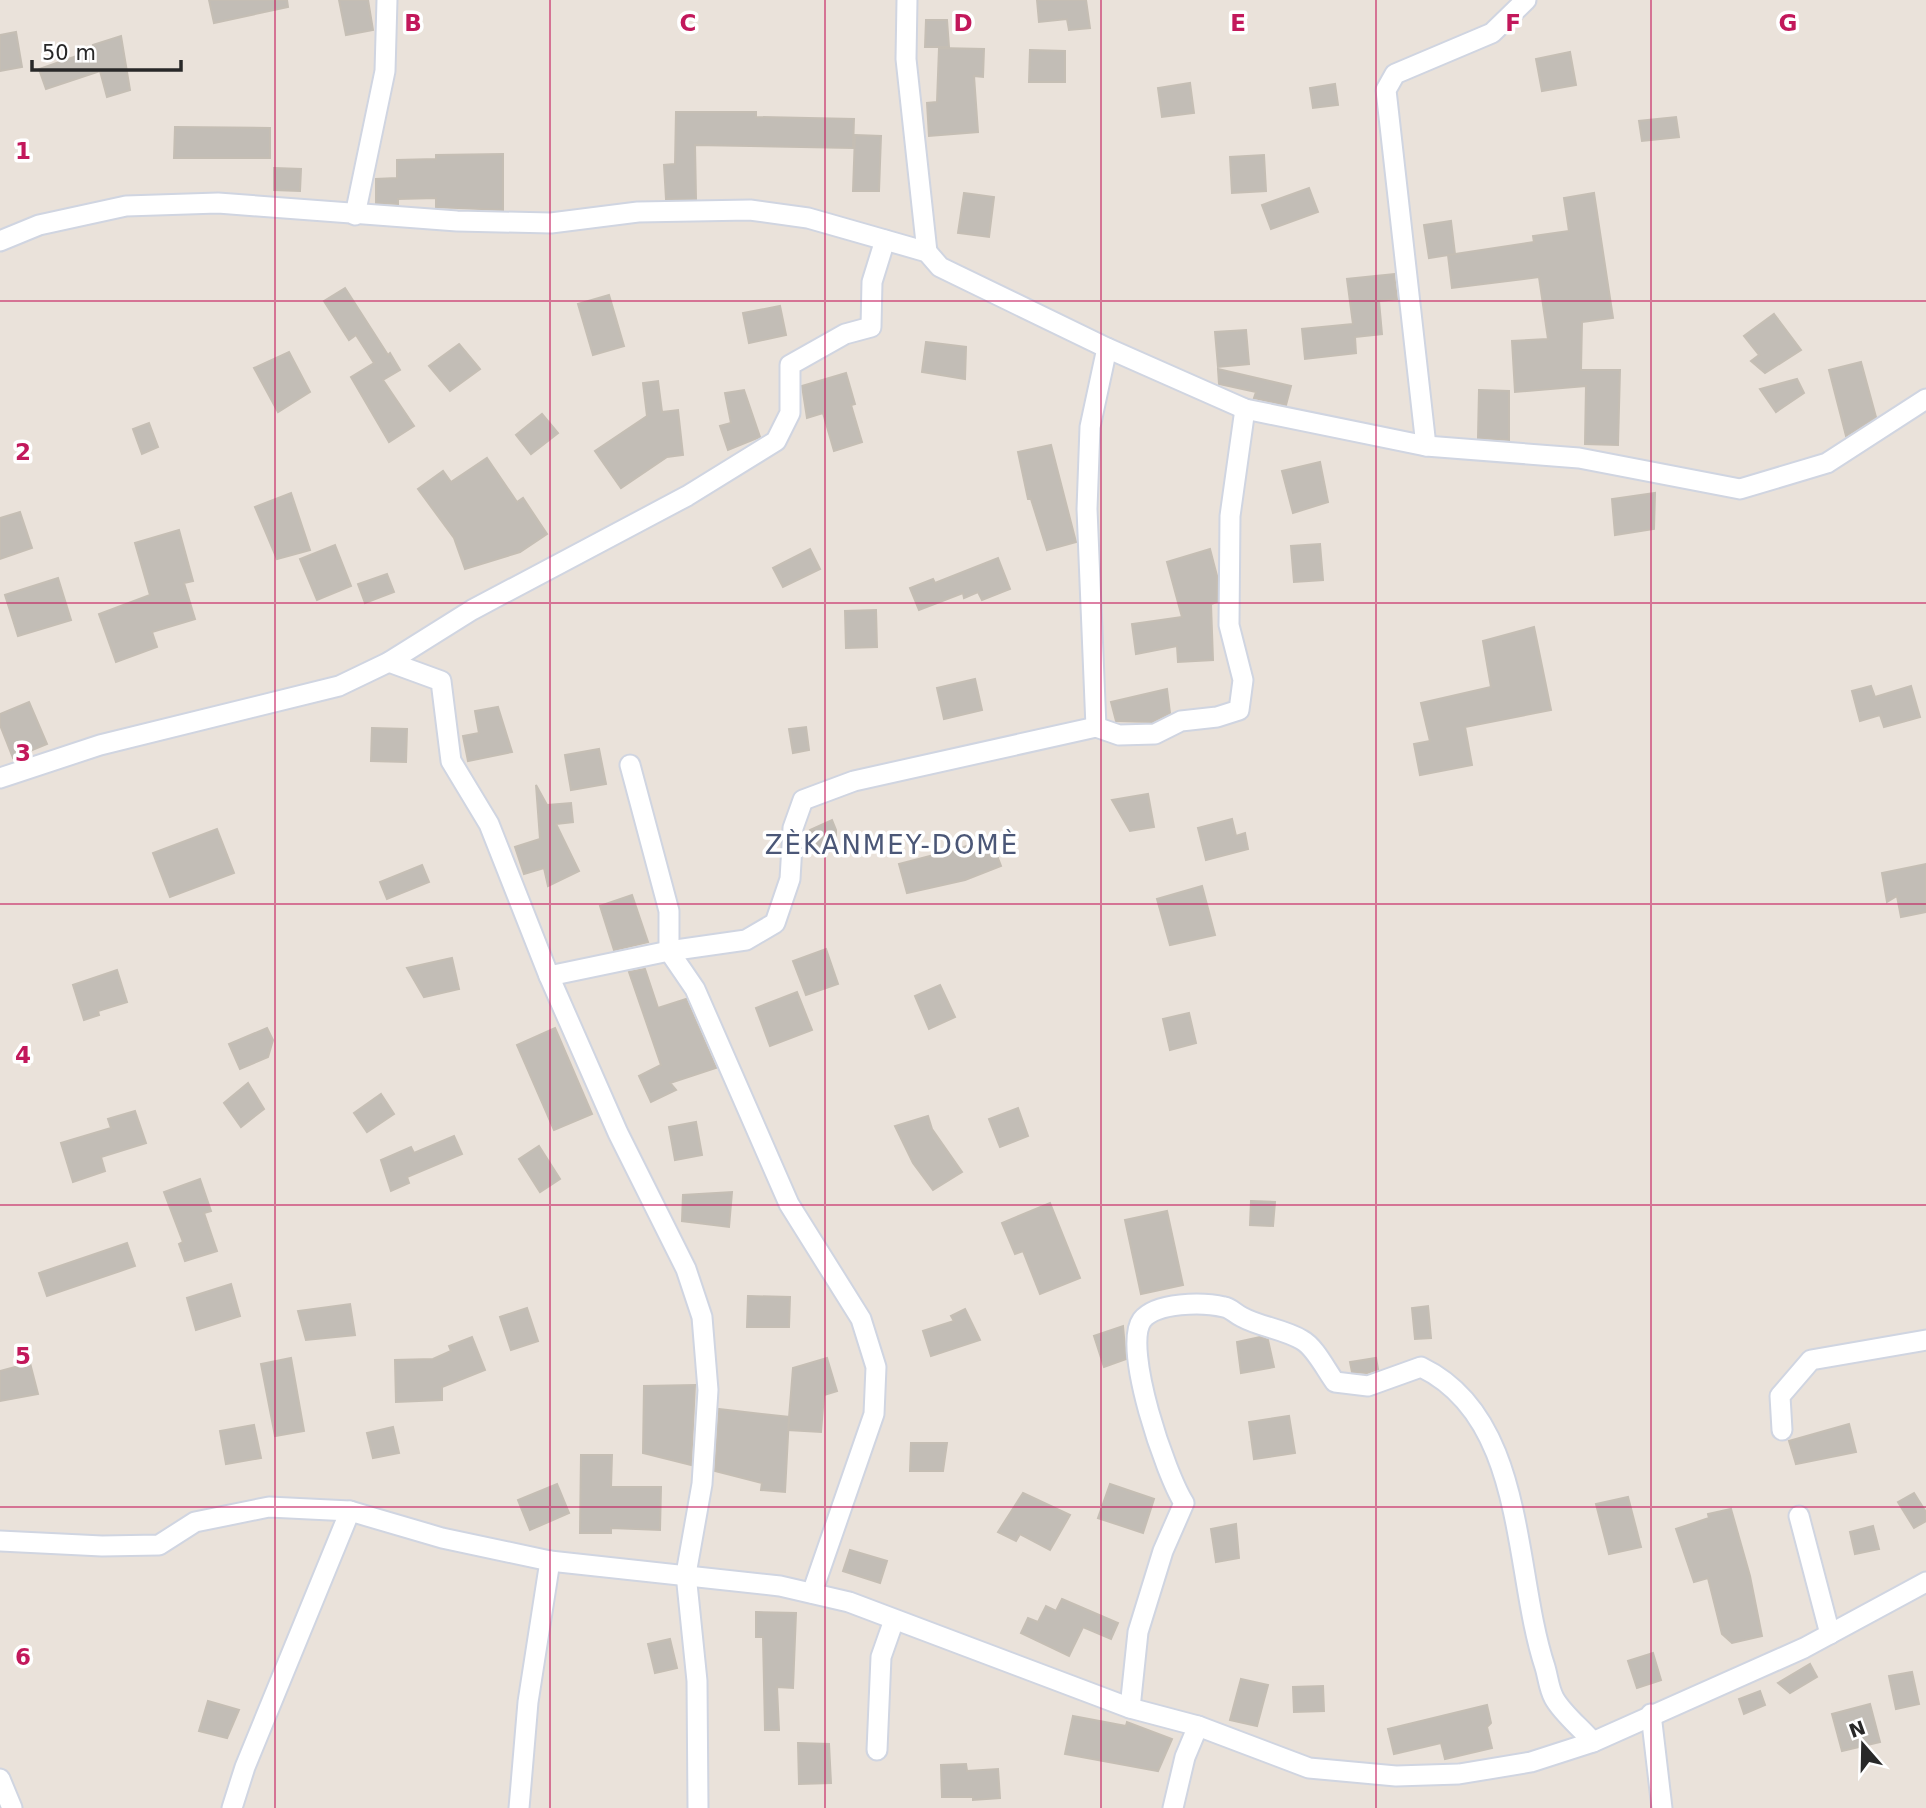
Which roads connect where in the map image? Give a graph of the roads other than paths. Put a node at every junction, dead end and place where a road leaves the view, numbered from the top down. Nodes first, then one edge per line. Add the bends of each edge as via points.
1 (387, 0) edge
2 (907, 0) edge
3 (1526, 0) edge
4 (355, 215) junction
5 (885, 240) junction
6 (0, 241) edge
7 (927, 252) junction
8 (1107, 348) junction
9 (1926, 399) edge
10 (1245, 409) junction
11 (1426, 446) junction
12 (389, 662) junction
13 (1096, 727) junction
14 (630, 765) dead end
15 (0, 778) edge
16 (669, 951) junction
17 (549, 976) junction
18 (1926, 1340) edge
19 (1782, 1430) dead end
20 (350, 1511) junction
21 (1800, 1516) dead end
22 (0, 1541) edge
23 (550, 1560) junction
24 (686, 1574) junction
25 (1926, 1582) edge
26 (813, 1593) junction
27 (894, 1620) junction
28 (1830, 1634) junction
29 (1130, 1708) junction
30 (1651, 1714) junction
31 (1198, 1726) junction
32 (1593, 1742) junction
33 (877, 1750) dead end
34 (0, 1779) edge
35 (12, 1808) edge
36 (232, 1808) edge
37 (519, 1808) edge
38 (698, 1808) edge
39 (1173, 1808) edge
40 (1662, 1808) edge

1 - 4 street via 385,71
2 - 7 street via 906,59
3 - 11 street via 1492,33 1395,74 1386,90
4 - 5 street via 551,223 638,212 750,211 808,218
4 - 6 street via 218,203 126,206 39,225
5 - 7 street
5 - 12 street via 872,282 871,327 845,334 790,365 790,413 776,441 687,496 472,610
7 - 8 street via 940,267
8 - 10 street
8 - 13 street via 1090,427 1087,509
9 - 11 street via 1827,463 1740,489 1579,458
10 - 11 street
10 - 13 street via 1230,516 1229,625 1243,680 1239,710 1181,721 1155,734 1119,736
12 - 15 street via 339,686 100,745
12 - 17 street via 441,681 451,761 489,824
13 - 16 street via 853,781 803,800 793,828 790,880 775,923 746,940
14 - 16 street via 669,911
16 - 17 street
16 - 26 street via 695,989 789,1204 861,1319 876,1367 874,1414
17 - 24 street via 618,1133 686,1269 702,1317 708,1390 702,1485
18 - 19 street via 1811,1360 1780,1396
20 - 22 street via 269,1507 195,1522 159,1545
20 - 23 street via 442,1538
20 - 36 street
21 - 28 street
23 - 24 street
23 - 37 street via 528,1702
24 - 26 street
24 - 38 street via 697,1681
25 - 28 street
26 - 27 street
27 - 29 street
27 - 33 street via 881,1657
28 - 30 street
29 - 31 street
29 - 32 street via 1138,1632 1163,1551 1184,1503 1172,1484 1155,1431 1135,1334 1143,1318 1159,1309 1208,1304 1227,1307 1304,1340 1335,1382 1368,1386 1422,1367 1443,1378 1470,1404 1491,1442 1508,1489 1533,1631 1554,1698
30 - 32 street
30 - 40 street
31 - 32 street via 1309,1768 1396,1776 1459,1774 1531,1762
31 - 39 street
34 - 35 street

